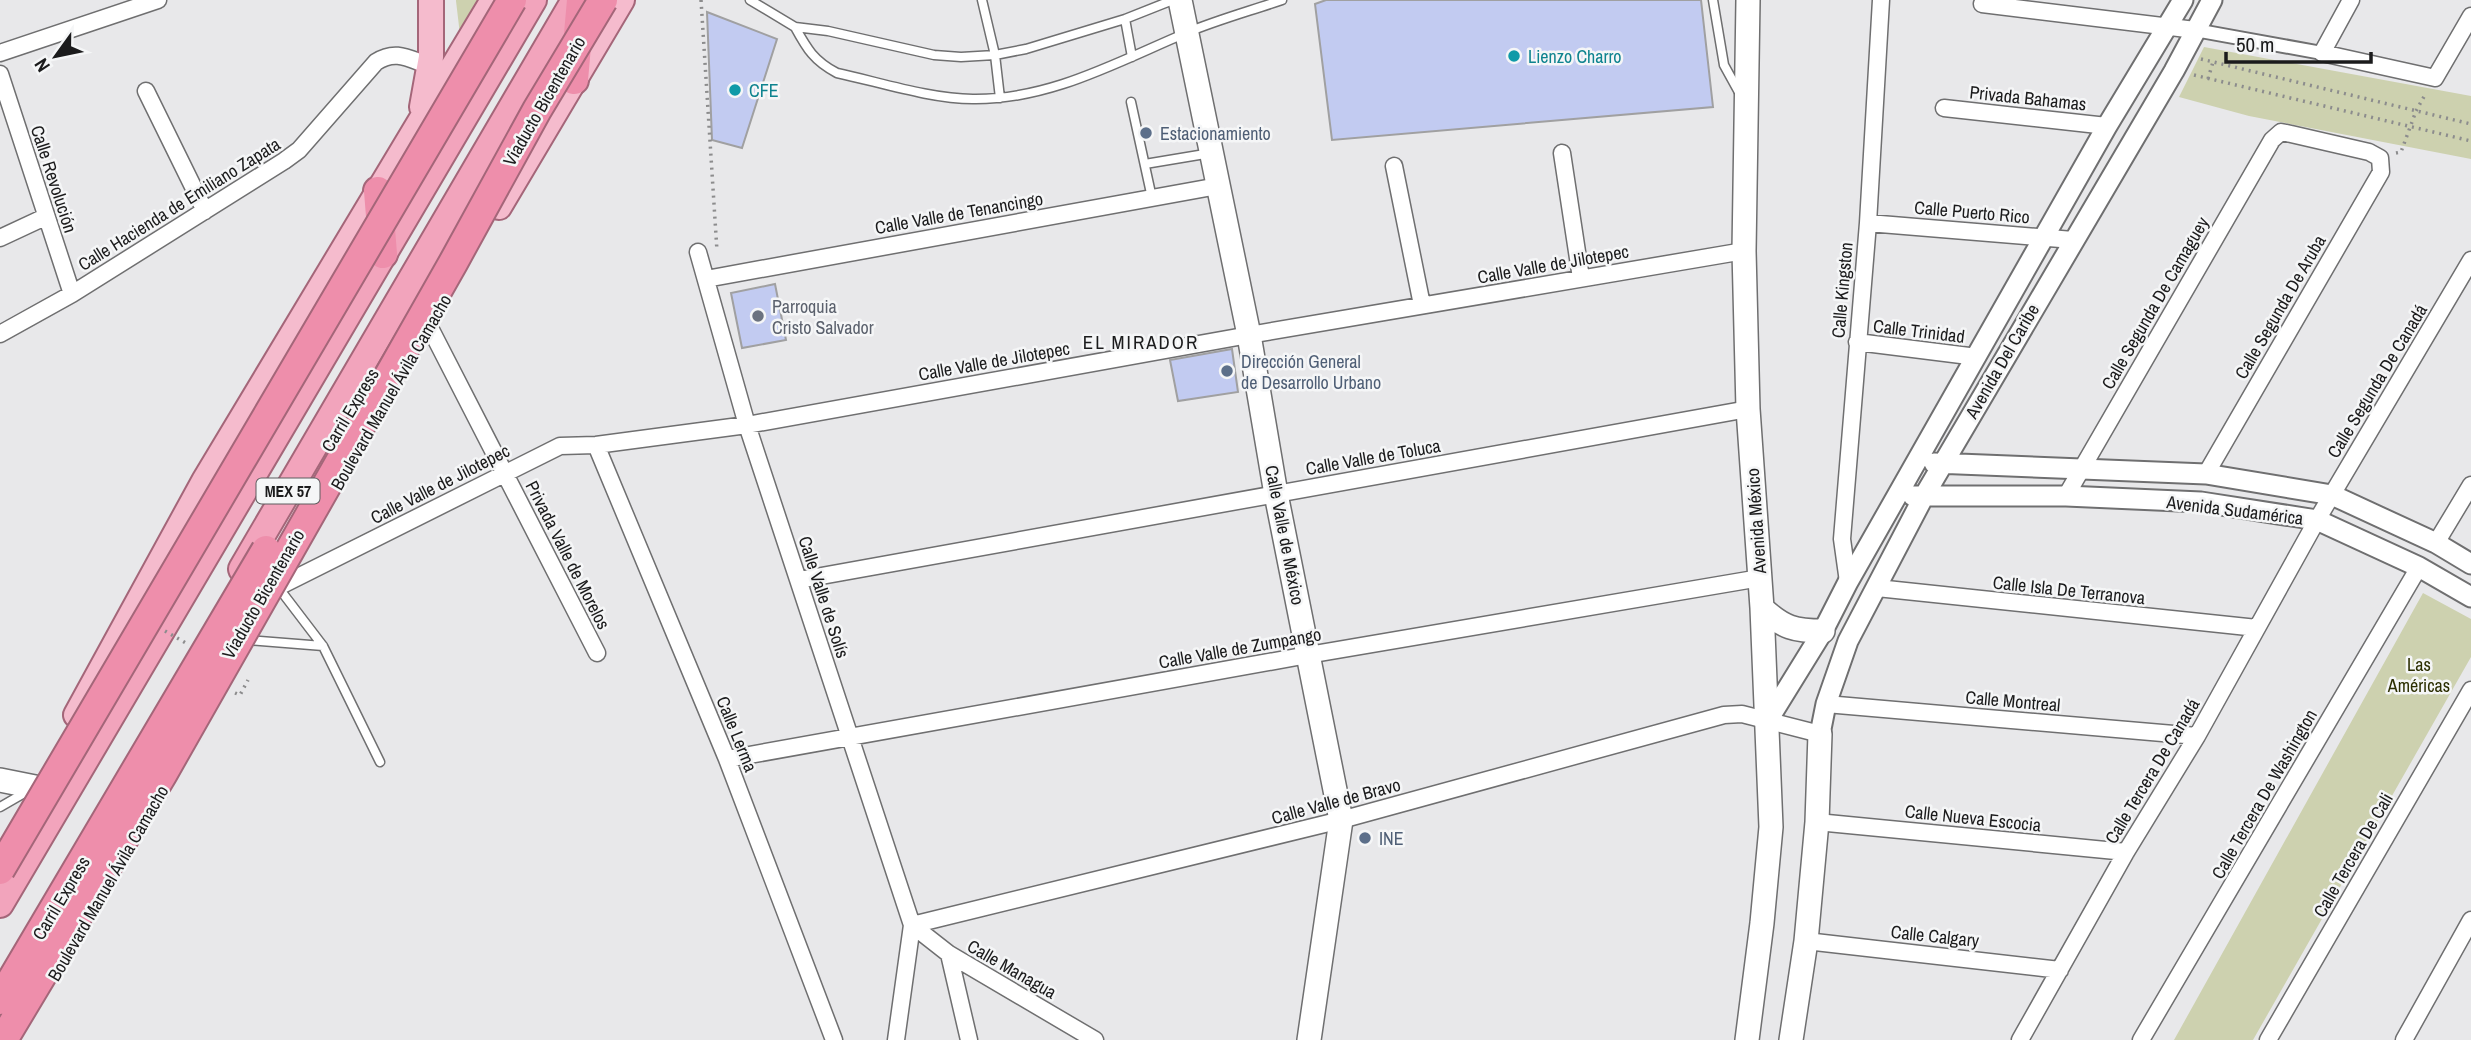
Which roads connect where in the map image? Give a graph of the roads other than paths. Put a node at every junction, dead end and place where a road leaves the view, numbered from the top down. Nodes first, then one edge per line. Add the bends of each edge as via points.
1 (158, 0) edge
2 (431, 0) edge
3 (492, 0) edge
4 (512, 0) edge
5 (533, 0) edge
6 (575, 0) edge
7 (581, 0) edge
8 (592, 0) edge
9 (603, 0) edge
10 (622, 0) edge
11 (750, 0) edge
12 (982, 0) edge
13 (1173, 0) edge
14 (1181, 0) edge
15 (1282, 0) edge
16 (1713, 0) edge
17 (1748, 0) edge
18 (1881, 0) edge
19 (2183, 0) edge
20 (2212, 0) edge
21 (2351, 0) edge
22 (2005, 3) edge
23 (1982, 4) dead end
24 (2471, 16) edge
25 (1125, 19) junction
26 (2169, 25) junction
27 (795, 27) junction
28 (2195, 30) junction
29 (1189, 32) junction
30 (0, 53) edge
31 (2322, 53) junction
32 (995, 55) junction
33 (1132, 57) junction
34 (430, 66) junction
35 (468, 73) junction
36 (0, 74) edge
37 (574, 80) junction
38 (146, 91) dead end
39 (1000, 98) junction
40 (1131, 102) dead end
41 (1745, 103) junction
42 (1944, 108) dead end
43 (2107, 126) junction
44 (414, 130) junction
45 (2281, 132) joint
46 (1211, 153) junction
47 (1562, 153) dead end
48 (1145, 164) junction
49 (1394, 166) dead end
50 (1218, 186) junction
51 (378, 191) junction
52 (1152, 198) junction
53 (205, 211) junction
54 (45, 217) junction
55 (1868, 223) junction
56 (0, 238) edge
57 (2045, 238) junction
58 (2073, 240) junction
59 (1744, 251) junction
60 (698, 253) dead end
61 (383, 254) junction
62 (2471, 261) edge
63 (713, 278) junction
64 (1581, 278) junction
65 (72, 294) junction
66 (1422, 305) junction
67 (429, 326) junction
68 (0, 334) edge
69 (1249, 335) junction
70 (1857, 342) junction
71 (1977, 357) junction
72 (1748, 409) junction
73 (747, 425) junction
74 (596, 445) junction
75 (1916, 463) junction
76 (1943, 463) junction
77 (2082, 467) junction
78 (505, 474) junction
79 (2206, 474) junction
80 (2471, 485) edge
81 (1276, 494) junction
82 (2332, 495) junction
83 (1924, 496) junction
84 (2066, 496) junction
85 (1898, 497) junction
86 (2317, 520) junction
87 (2436, 543) junction
88 (2471, 564) edge
89 (2419, 567) junction
90 (1760, 578) junction
91 (799, 580) junction
92 (1848, 582) junction
93 (278, 587) junction
94 (1877, 588) junction
95 (2471, 597) edge
96 (1762, 608) junction
97 (2257, 628) junction
98 (1823, 631) junction
99 (247, 640) junction
100 (1848, 642) junction
101 (323, 646) junction
102 (597, 653) dead end
103 (1308, 655) junction
104 (2471, 690) edge
105 (1826, 704) junction
106 (1768, 720) junction
107 (104, 726) junction
108 (1819, 734) junction
109 (849, 736) junction
110 (2197, 736) junction
111 (727, 759) junction
112 (51, 760) junction
113 (380, 762) dead end
114 (0, 780) edge
115 (35, 787) junction
116 (0, 807) edge
117 (1341, 820) junction
118 (1817, 822) junction
119 (0, 846) edge
120 (130, 850) junction
121 (2126, 852) junction
122 (0, 870) edge
123 (0, 904) edge
124 (2471, 920) edge
125 (912, 925) junction
126 (25, 939) junction
127 (1806, 941) junction
128 (949, 954) junction
129 (2060, 970) junction
130 (0, 981) edge
131 (0, 1000) edge
132 (3, 1040) edge
133 (15, 1040) edge
134 (834, 1040) edge
135 (897, 1040) edge
136 (969, 1040) edge
137 (1095, 1040) edge
138 (1309, 1040) edge
139 (1747, 1040) edge
140 (1791, 1040) edge
141 (2020, 1040) edge
142 (2141, 1040) edge
143 (2268, 1040) edge
144 (2404, 1040) edge

1 - 30 street
2 - 34 main road
3 - 35 highway, bridge
3 - 44 main road
4 - 35 highway, bridge
5 - 61 highway, MEX 57
6 - 126 highway, MEX 57
7 - 37 highway
8 - 131 highway, Carril Express, bridge
9 - 132 highway, Viaducto Bicentenario, bridge via 162,775
10 - 37 main road, Boulevard Manuel Ávila Camacho
11 - 27 lane
12 - 32 lane
13 - 25 lane
14 - 29 main road, Calle Valle de México
15 - 29 lane
16 - 41 lane via 1724,65
17 - 41 main road, Avenida México
18 - 55 street, Calle Kingston
19 - 26 street, Avenida Del Caribe
20 - 28 street, Avenida Del Caribe
21 - 31 street
22 - 23 street
22 - 26 street
24 - 31 street via 2435,78
25 - 32 lane
25 - 33 lane
26 - 28 street
26 - 43 street, Avenida Del Caribe
27 - 32 lane via 934,55
27 - 39 lane via 808,51 837,73 950,98
28 - 31 street
28 - 58 street, Avenida Del Caribe
29 - 33 lane
29 - 46 main road, Calle Valle de México
32 - 39 lane
33 - 39 lane via 1038,92
34 - 44 main road
34 - 53 street, Calle Hacienda de Emiliano Zapata via 386,55 299,150
35 - 122 highway, bridge
36 - 54 street, Calle Revolución
37 - 67 main road, Boulevard Manuel Ávila Camacho
38 - 53 street
40 - 48 lane
41 - 59 main road, Avenida México
42 - 43 street, Privada Bahamas
43 - 57 street, Avenida Del Caribe
44 - 51 main road
45 - 77 street, Calle Segunda De Camaguey via 2272,140
45 - 79 street, Calle Segunda De Aruba via 2369,152 2380,158 2381,172
46 - 48 lane
46 - 50 main road, Calle Valle de México
47 - 64 street
48 - 52 lane
49 - 66 street
50 - 52 street, Calle Valle de Tenancingo
50 - 69 main road, Calle Valle de México
51 - 61 highway
51 - 112 main road via 204,481
52 - 63 street, Calle Valle de Tenancingo
53 - 65 street, Calle Hacienda de Emiliano Zapata
54 - 56 street
54 - 65 street, Calle Revolución
55 - 57 street, Calle Puerto Rico
55 - 70 street, Calle Kingston
57 - 58 street, Calle Puerto Rico
57 - 71 street, Avenida Del Caribe
58 - 76 street, Avenida Del Caribe
59 - 64 street, Calle Valle de Jilotepec
59 - 72 main road, Avenida México
60 - 63 street, Calle Valle de Solís
61 - 107 highway, MEX 57
62 - 82 street, Calle Segunda De Canadá
63 - 73 street, Calle Valle de Solís
64 - 66 street, Calle Valle de Jilotepec
65 - 68 street, Calle Hacienda de Emiliano Zapata
66 - 69 street, Calle Valle de Jilotepec
67 - 78 street, Privada Valle de Morelos
67 - 93 main road, Boulevard Manuel Ávila Camacho
69 - 73 street, Calle Valle de Jilotepec
69 - 81 main road, Calle Valle de México
70 - 71 street, Calle Trinidad
70 - 92 street, Calle Kingston via 1842,540
71 - 75 street, Avenida Del Caribe
72 - 81 street, Calle Valle de Toluca
72 - 90 main road, Avenida México
73 - 74 street, Calle Valle de Jilotepec
73 - 91 street, Calle Valle de Solís
74 - 78 street, Calle Valle de Jilotepec via 560,446
74 - 111 street, Calle Lerma
75 - 76 street, Avenida Sudamérica
75 - 85 street, Avenida Del Caribe
76 - 77 street, Avenida Sudamérica
76 - 83 street, Avenida Del Caribe
77 - 79 street, Avenida Sudamérica
77 - 84 street, Calle Segunda De Camaguey
78 - 93 street, Calle Valle de Jilotepec
78 - 102 street, Privada Valle de Morelos
79 - 82 street, Avenida Sudamérica
80 - 87 street
81 - 91 street, Calle Valle de Toluca
81 - 103 main road, Calle Valle de México
82 - 86 street, Calle Segunda De Canadá
82 - 87 street, Avenida Sudamérica
83 - 84 street, Avenida Sudamérica
83 - 85 street, Avenida Sudamérica
83 - 94 street, Avenida Del Caribe
84 - 86 street, Avenida Sudamérica via 2201,502
85 - 92 street, Avenida Del Caribe
86 - 89 street, Avenida Sudamérica
86 - 97 street, Calle Tercera De Canadá
87 - 88 street, Avenida Sudamérica
89 - 95 street, Avenida Sudamérica
89 - 142 street, Calle Tercera De Washington
90 - 96 main road, Avenida México
90 - 103 street, Calle Valle de Zumpango
91 - 109 street, Calle Valle de Solís
92 - 98 street, Avenida Del Caribe
93 - 99 main road, Boulevard Manuel Ávila Camacho
93 - 101 lane
94 - 97 street, Calle Isla De Terranova
94 - 100 street, Avenida Del Caribe
96 - 98 main road via 1785,626
96 - 106 main road, Avenida México
97 - 110 street, Calle Tercera De Canadá
98 - 100 street
98 - 106 street, Avenida Del Caribe
99 - 101 lane
99 - 120 main road, Boulevard Manuel Ávila Camacho
100 - 105 street, Avenida Del Caribe
101 - 113 lane
103 - 109 street, Calle Valle de Zumpango
103 - 117 main road, Calle Valle de México
104 - 143 street, Calle Tercera De Cali
105 - 108 street, Avenida Del Caribe
105 - 110 street, Calle Montreal
106 - 108 street, Calle Valle de Bravo
106 - 117 street, Calle Valle de Bravo via 1724,715
106 - 139 main road, Avenida México via 1771,827
107 - 112 highway
107 - 123 highway, MEX 57
108 - 118 main road
109 - 111 street, Calle Valle de Zumpango
109 - 125 street, Calle Valle de Solís
110 - 121 street, Calle Tercera De Canadá
111 - 134 street, Calle Lerma
112 - 115 main road
114 - 115 main road
115 - 116 lane
115 - 119 main road
117 - 125 street, Calle Valle de Bravo
117 - 138 main road, Calle Valle de México
118 - 121 street, Calle Nueva Escocia
118 - 127 main road
120 - 126 highway
120 - 133 main road, Boulevard Manuel Ávila Camacho
121 - 129 street, Calle Tercera De Canadá
124 - 144 street
125 - 128 street, Calle Managua
125 - 135 street
126 - 130 highway, MEX 57
127 - 129 street, Calle Calgary
127 - 140 main road
128 - 136 street
128 - 137 street, Calle Managua
129 - 141 street, Calle Tercera De Canadá

